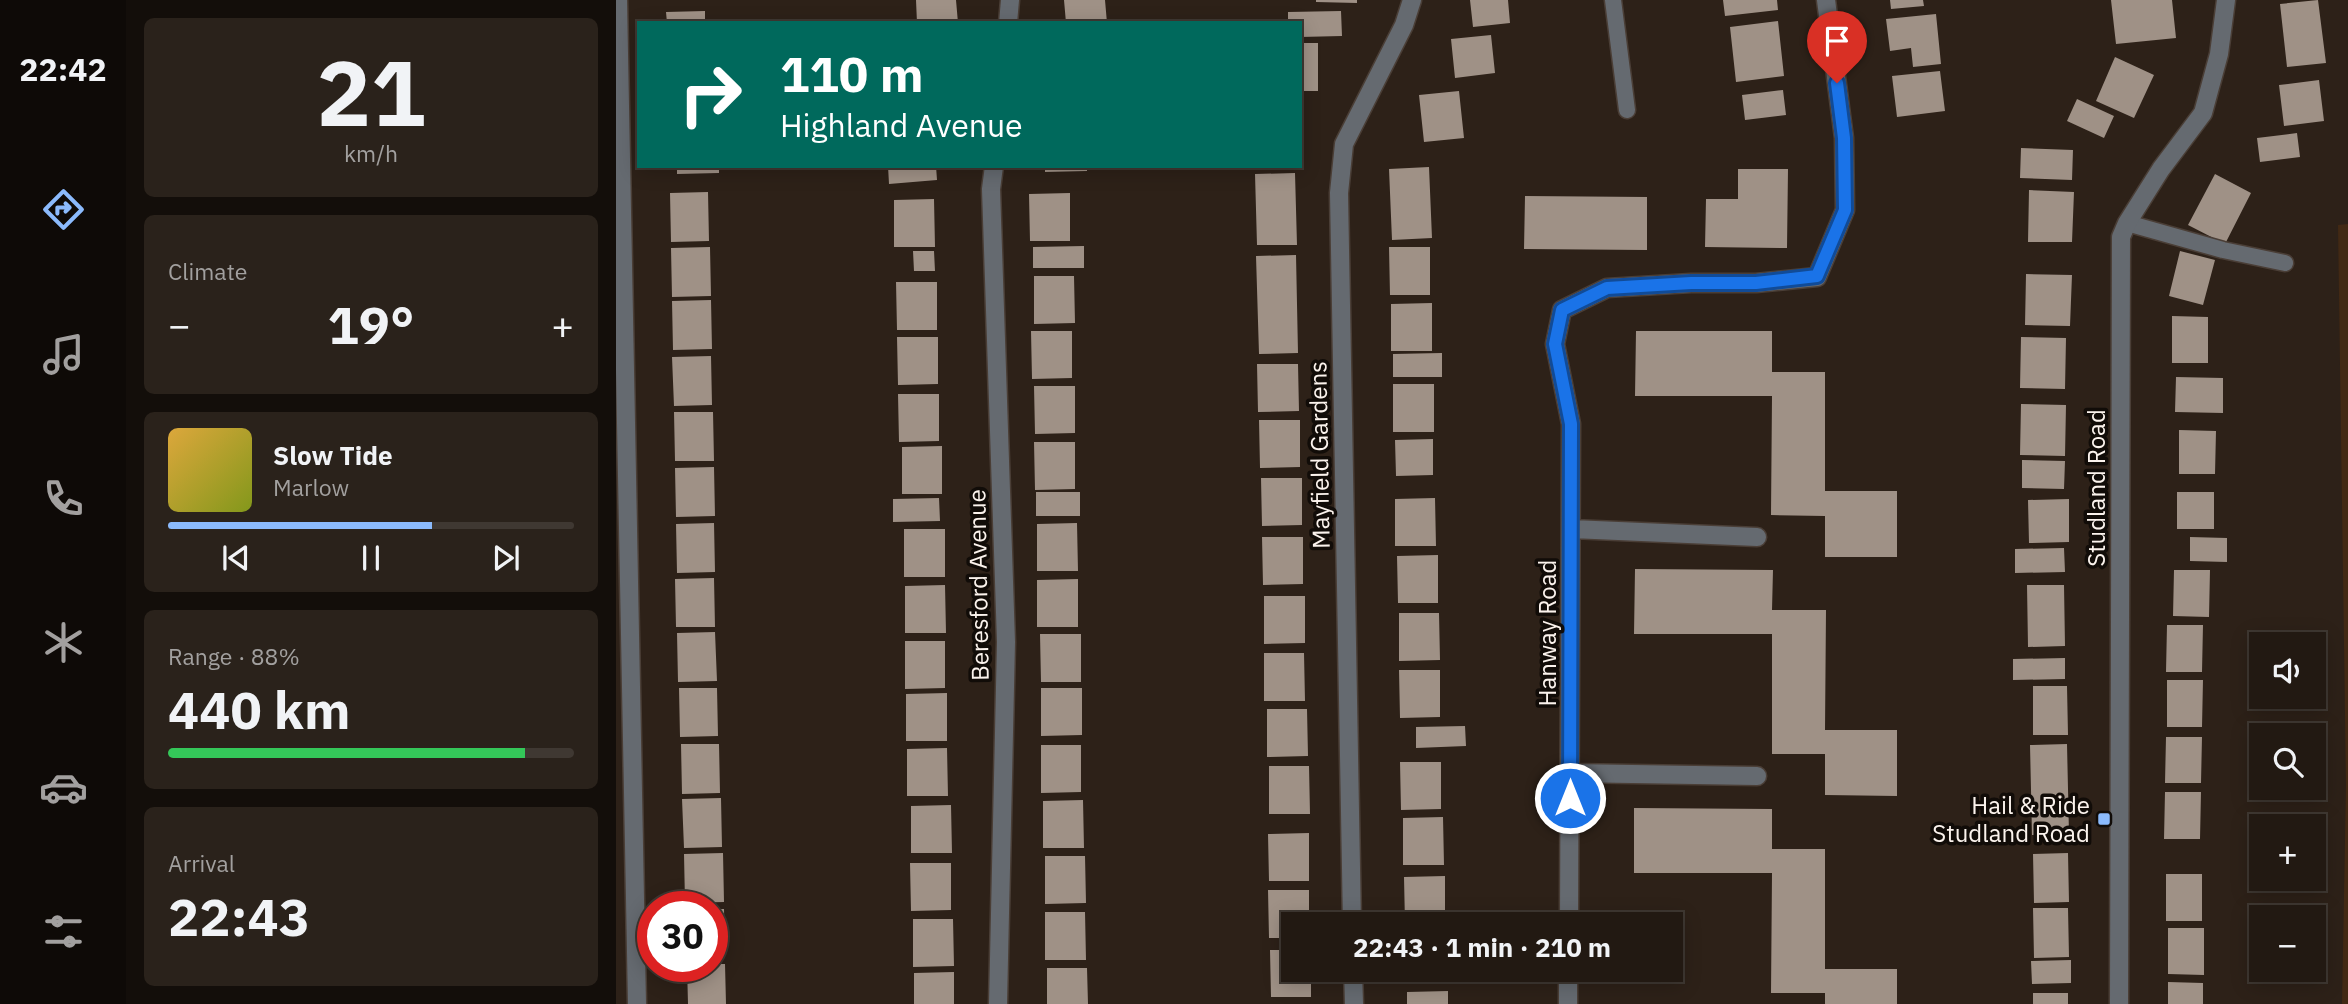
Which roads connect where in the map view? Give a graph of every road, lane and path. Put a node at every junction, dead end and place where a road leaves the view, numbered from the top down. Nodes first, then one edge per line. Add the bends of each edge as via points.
1 (618, 0) edge
2 (1010, 0) edge
3 (1412, 0) edge
4 (1613, 0) edge
5 (1826, 0) edge
6 (2227, 0) edge
7 (1008, 21) edge
8 (1627, 110) dead end
9 (994, 168) edge
10 (2127, 223) junction
11 (2285, 263) dead end
12 (1572, 529) junction
13 (1757, 537) dead end
14 (1570, 773) junction
15 (1758, 776) dead end
16 (1352, 912) edge
17 (1569, 912) edge
18 (1353, 982) edge
19 (1569, 982) edge
20 (637, 1004) edge
21 (998, 1004) edge
22 (1354, 1004) edge
23 (1568, 1004) edge
24 (2119, 1004) edge

1 - 20 street
2 - 7 street
3 - 16 street, Mayfield Gardens via 1345,144 1339,193
4 - 8 lane
5 - 12 street, Hanway Road via 1844,138 1845,210 1817,276 1756,283 1607,288 1562,310 1555,344 1571,424
6 - 10 street, Studland Road via 2203,113
9 - 21 street, Beresford Avenue via 1006,642
10 - 11 lane
10 - 24 street, Studland Road via 2121,237
12 - 13 street
12 - 14 street, Hanway Road
14 - 15 street
14 - 17 street, Hanway Road
18 - 22 street
19 - 23 street

